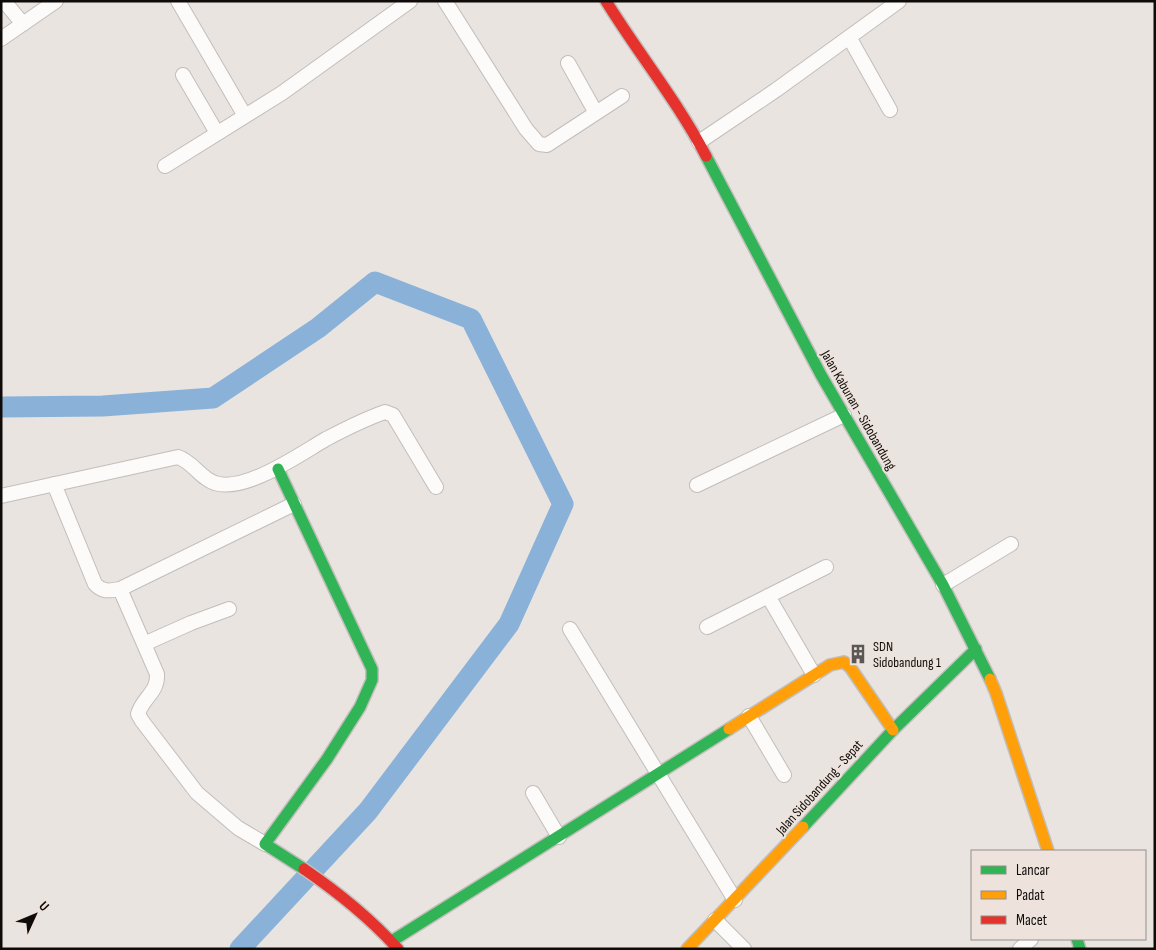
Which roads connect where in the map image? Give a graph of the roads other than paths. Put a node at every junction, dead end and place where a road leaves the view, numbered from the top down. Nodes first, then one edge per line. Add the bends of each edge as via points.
1 (4, 1) edge
2 (56, 1) edge
3 (178, 1) edge
4 (410, 1) edge
5 (445, 1) edge
6 (606, 1) edge
7 (899, 1) edge
8 (23, 24) junction
9 (850, 37) junction
10 (1, 39) edge
11 (568, 63) dead end
12 (183, 75) dead end
13 (622, 96) dead end
14 (890, 110) dead end
15 (596, 113) junction
16 (245, 116) junction
17 (217, 133) junction
18 (699, 142) junction
19 (165, 166) dead end
20 (844, 415) junction
21 (278, 469) junction
22 (54, 484) junction
23 (697, 485) dead end
24 (436, 487) dead end
25 (1, 496) edge
26 (294, 504) junction
27 (1011, 544) dead end
28 (826, 567) dead end
29 (944, 585) junction
30 (120, 589) junction
31 (768, 596) junction
32 (229, 609) dead end
33 (707, 627) dead end
34 (570, 630) dead end
35 (144, 644) junction
36 (976, 650) junction
37 (814, 675) junction
38 (749, 716) junction
39 (893, 730) junction
40 (658, 774) junction
41 (784, 775) dead end
42 (533, 793) dead end
43 (559, 837) junction
44 (265, 844) junction
45 (1048, 850) edge
46 (735, 900) junction
47 (715, 920) junction
48 (1030, 940) edge
49 (395, 945) edge
50 (687, 949) edge
51 (744, 949) edge
52 (1020, 949) edge

1 - 8 street
2 - 8 street
3 - 16 street
4 - 16 street
5 - 15 street via 526,129 539,144 547,145
6 - 18 street, Jalan Kabunan - Sidobandung
7 - 9 street
8 - 10 street
9 - 14 street
9 - 18 street
11 - 15 street
12 - 17 street
13 - 15 street
16 - 17 street
17 - 19 street
18 - 20 street, Jalan Kabunan - Sidobandung
20 - 23 street
20 - 29 street, Jalan Kabunan - Sidobandung
21 - 22 street via 246,481 215,483 178,457
21 - 24 street via 352,426 389,412
21 - 26 street
22 - 25 street
22 - 30 street via 95,584 106,591
26 - 30 street
26 - 44 street via 370,662 372,680 360,707 327,759
27 - 29 street
28 - 31 street
29 - 36 street, Jalan Kabunan - Sidobandung
30 - 35 street
31 - 33 street
31 - 37 street
32 - 35 street
34 - 40 street
35 - 44 street via 158,683 141,704 138,714 142,721 197,793 238,828
36 - 39 street, Jalan Sidobandung - Sepat
36 - 45 street, Jalan Kabunan - Sidobandung via 996,693
37 - 38 street
37 - 39 street via 830,665 844,662
38 - 40 street
38 - 41 street
39 - 46 street, Jalan Sidobandung - Sepat
40 - 43 street
40 - 46 street
42 - 43 street
43 - 49 street via 439,910
44 - 49 street via 321,880
46 - 47 street, Jalan Sidobandung - Sepat
47 - 50 street, Jalan Sidobandung - Sepat
47 - 51 street
48 - 52 street

